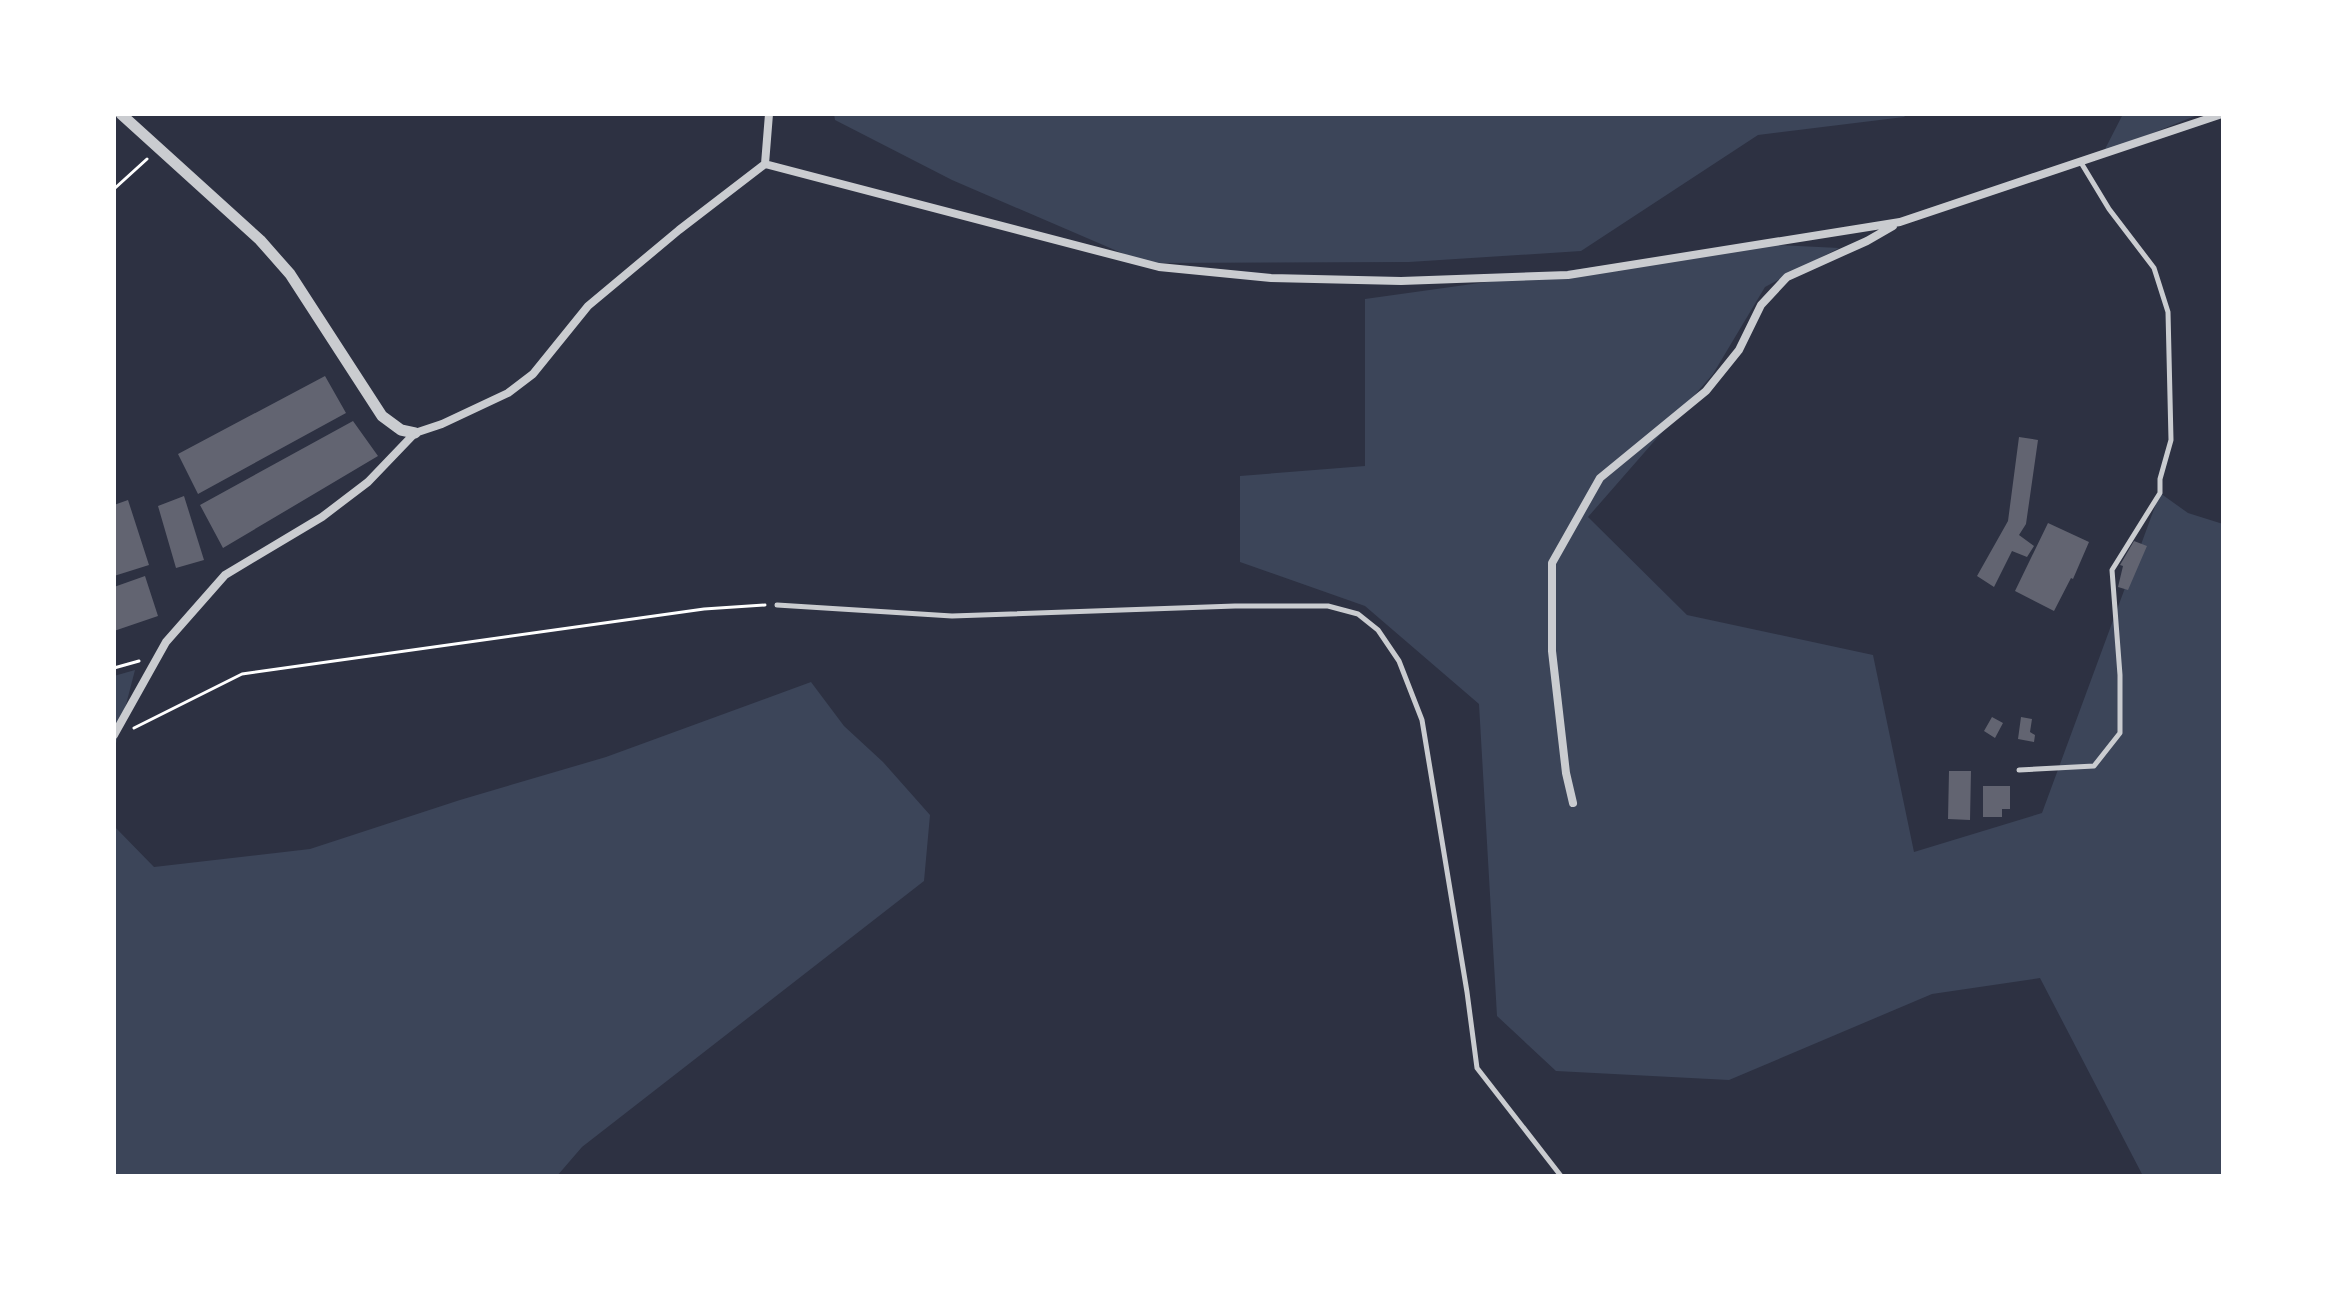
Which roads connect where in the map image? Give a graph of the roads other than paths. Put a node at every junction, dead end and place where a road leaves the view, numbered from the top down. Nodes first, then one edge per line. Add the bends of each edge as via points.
1 (121, 114) edge
2 (769, 114) edge
3 (2222, 114) edge
4 (2080, 161) junction
5 (765, 164) junction
6 (1900, 222) junction
7 (415, 433) junction
8 (777, 605) road end
9 (114, 735) edge
10 (2019, 770) dead end
11 (1573, 803) dead end
12 (1561, 1176) edge

1 - 7 street via 260,240 290,274 382,416
2 - 5 street
3 - 4 street
4 - 6 street
4 - 10 lane via 2154,268 2168,312 2171,440 2160,493 2112,570 2120,733 2094,766
5 - 6 street via 1159,267 1271,278 1401,281 1568,275
5 - 7 street via 588,306 533,374 508,393
6 - 11 street via 1787,277 1761,305 1739,350 1706,391 1600,478 1572,527 1552,563 1552,651
7 - 9 street via 368,482 322,517 225,575 166,642
8 - 12 lane via 952,616 1251,606 1328,606 1358,614 1378,630 1399,661 1422,720 1477,1068

